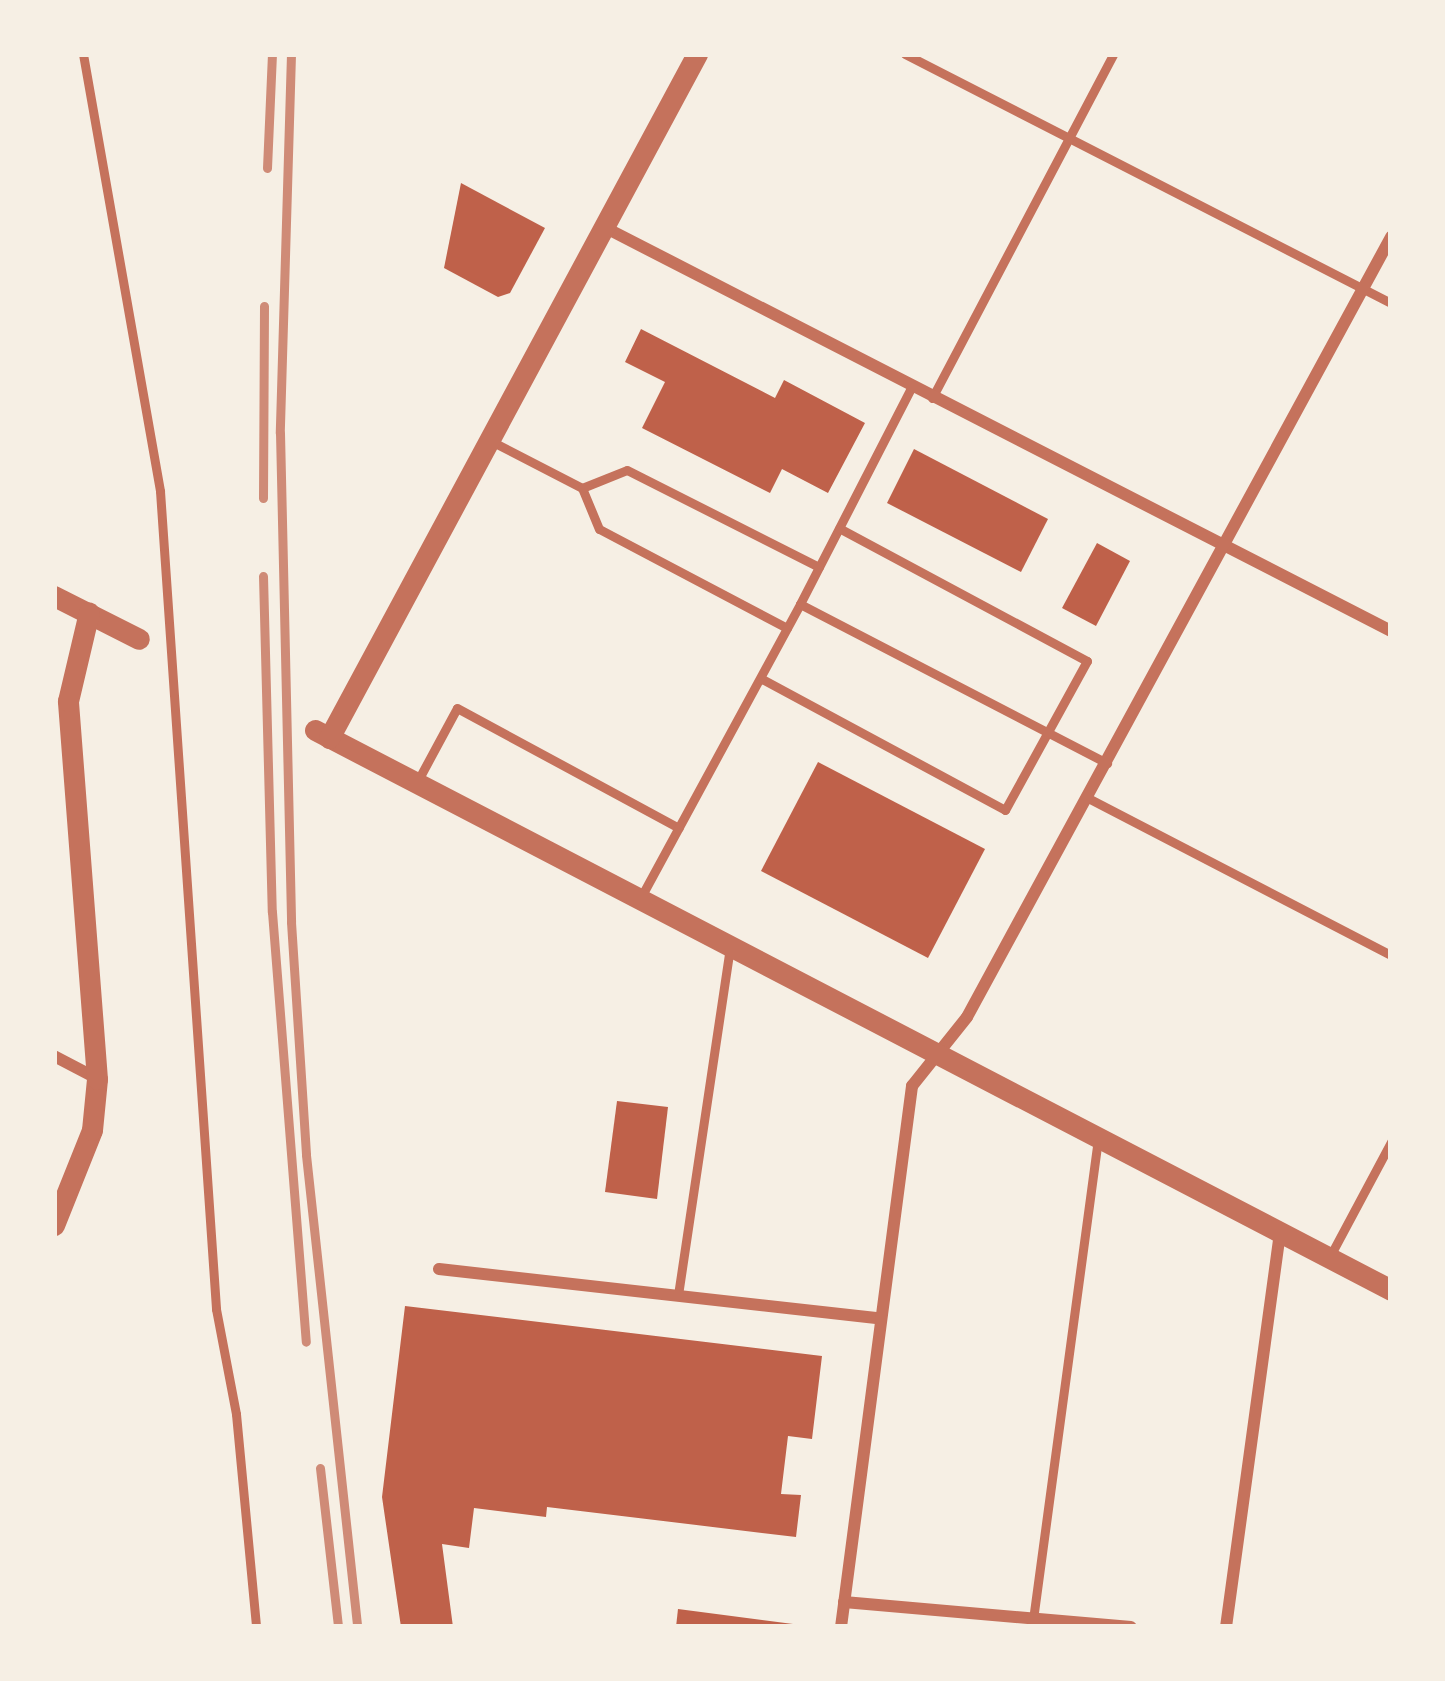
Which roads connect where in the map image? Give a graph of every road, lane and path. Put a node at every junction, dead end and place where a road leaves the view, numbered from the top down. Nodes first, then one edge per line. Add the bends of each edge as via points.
1 (83, 54) edge
2 (697, 54) edge
3 (905, 54) edge
4 (1113, 54) edge
5 (1069, 138) junction
6 (604, 227) junction
7 (1391, 237) edge
8 (1363, 289) junction
9 (1391, 303) edge
10 (911, 388) junction
11 (932, 398) junction
12 (489, 440) junction
13 (582, 488) junction
14 (839, 529) junction
15 (1228, 542) junction
16 (819, 567) junction
17 (54, 596) edge
18 (800, 604) junction
19 (89, 612) junction
20 (787, 628) junction
21 (1391, 631) edge
22 (139, 638) dead end
23 (762, 679) junction
24 (1049, 733) junction
25 (1107, 764) junction
26 (416, 784) junction
27 (1088, 798) junction
28 (679, 828) junction
29 (638, 903) junction
30 (730, 949) junction
31 (1391, 956) edge
32 (938, 1053) junction
33 (54, 1056) edge
34 (97, 1079) junction
35 (1098, 1138) junction
36 (1391, 1142) edge
37 (54, 1225) edge
38 (1280, 1233) junction
39 (1329, 1258) junction
40 (440, 1269) dead end
41 (1391, 1290) edge
42 (678, 1295) junction
43 (878, 1318) junction
44 (844, 1602) junction
45 (1032, 1623) edge
46 (256, 1627) edge
47 (841, 1627) edge
48 (1131, 1627) edge
49 (1226, 1627) edge

1 - 46 lane via 160,491 216,1310 236,1414
2 - 6 street
3 - 5 lane
4 - 5 lane
5 - 8 lane
5 - 11 lane
6 - 10 street
6 - 12 street
7 - 8 street
8 - 9 lane
8 - 15 street
10 - 11 street
10 - 14 lane
11 - 15 street
12 - 13 lane
12 - 26 street via 322,734
13 - 16 lane via 627,470
13 - 20 lane via 599,529
14 - 16 lane
14 - 24 lane via 1087,661
15 - 21 street
15 - 25 street
16 - 18 lane
17 - 19 street
18 - 20 lane
18 - 24 lane
19 - 22 street
19 - 34 street via 68,701
20 - 23 lane
23 - 24 lane via 1006,810
23 - 28 lane
24 - 25 lane
25 - 27 street
26 - 28 lane via 457,708
26 - 29 street
27 - 31 lane
27 - 32 street via 968,1018
28 - 29 lane
29 - 30 street
30 - 32 street
30 - 42 lane
32 - 35 street
32 - 43 street via 922,1068 906,1107
33 - 34 street
34 - 37 street via 92,1130
35 - 38 street
35 - 45 lane
36 - 39 lane
38 - 39 street
38 - 49 street
39 - 41 street
40 - 42 street
42 - 43 street
43 - 44 street
44 - 45 street
44 - 47 street
45 - 48 street

